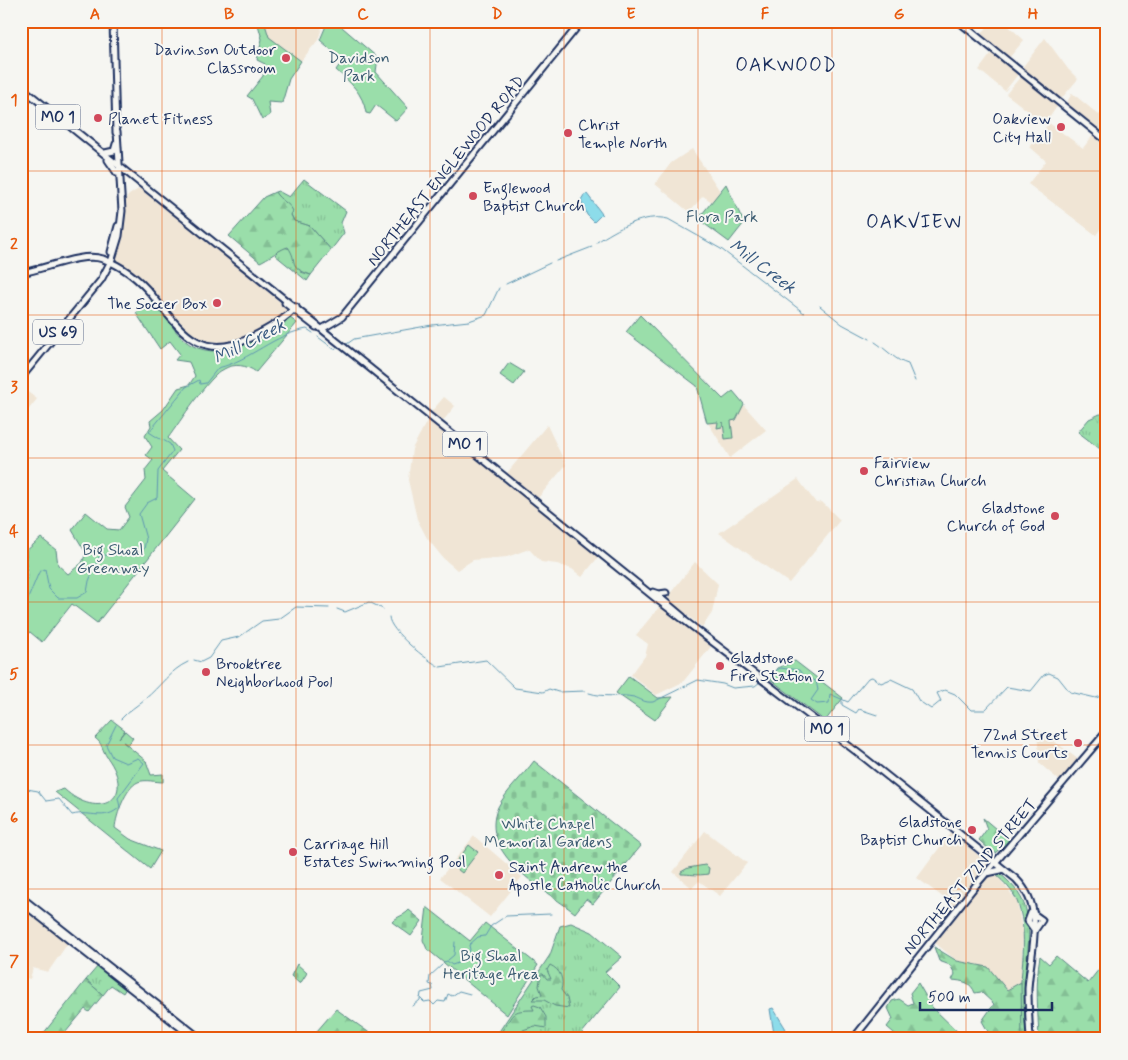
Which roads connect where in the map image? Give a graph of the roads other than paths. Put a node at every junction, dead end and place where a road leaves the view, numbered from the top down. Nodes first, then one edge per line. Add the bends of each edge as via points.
1 (113, 21) edge
2 (582, 21) edge
3 (958, 21) edge
4 (21, 87) edge
5 (117, 131) junction
6 (1107, 140) edge
7 (116, 143) junction
8 (94, 146) junction
9 (105, 154) junction
10 (118, 166) junction
11 (132, 177) junction
12 (121, 184) junction
13 (109, 263) junction
14 (21, 273) edge
15 (295, 309) junction
16 (317, 324) junction
17 (328, 326) junction
18 (322, 330) junction
19 (21, 378) edge
20 (638, 582) junction
21 (663, 597) junction
22 (684, 619) junction
23 (1107, 731) edge
24 (968, 841) junction
25 (1002, 856) junction
26 (990, 857) junction
27 (995, 863) junction
28 (1003, 870) junction
29 (987, 873) junction
30 (21, 898) edge
31 (21, 902) edge
32 (1033, 914) junction
33 (1035, 931) junction
34 (195, 1039) edge
35 (201, 1039) edge
36 (853, 1039) edge
37 (1030, 1039) edge

1 - 5 main road, US 69
2 - 17 main road, NORTHEAST ENGLEWOOD ROAD via 346,312
3 - 6 main road
4 - 8 main road, MO 1
5 - 7 main road, US 69
5 - 10 main road, US 69
7 - 9 main road via 114,151
7 - 10 main road, US 69
8 - 9 main road, MO 1
8 - 10 main road, MO 1
9 - 10 main road, MO 1
10 - 11 main road, MO 1
10 - 11 main road
10 - 12 main road, US 69
10 - 13 main road, US 69 via 119,220
11 - 12 main road
11 - 15 main road, MO 1
12 - 13 main road, US 69 via 121,228
13 - 14 main road via 93,257
13 - 15 main road via 136,279 179,329 193,340 206,344 240,343
13 - 19 main road, US 69 via 94,287
15 - 16 main road, MO 1
15 - 18 main road, MO 1
16 - 17 main road
16 - 18 main road, MO 1
17 - 18 main road, NORTHEAST ENGLEWOOD ROAD
18 - 20 main road, MO 1
20 - 21 main road, MO 1
20 - 21 main road, MO 1
21 - 22 main road, MO 1
21 - 22 main road, MO 1
22 - 24 main road, MO 1
23 - 25 main road, NORTHEAST 72ND STREET
24 - 26 main road, MO 1
24 - 27 main road, MO 1
25 - 26 main road
25 - 27 main road, NORTHEAST 72ND STREET
25 - 28 main road
26 - 27 main road, MO 1
27 - 28 main road, MO 1
27 - 29 main road, NORTHEAST 72ND STREET
28 - 29 main road
28 - 32 main road, MO 1 via 1020,889
28 - 32 main road, MO 1 via 1015,878 1029,897
29 - 36 main road, NORTHEAST 72ND STREET
30 - 35 main road
31 - 34 main road
32 - 33 main road, MO 1
32 - 33 main road via 1028,921
32 - 33 main road via 1042,920
33 - 37 main road, MO 1 via 1028,988

